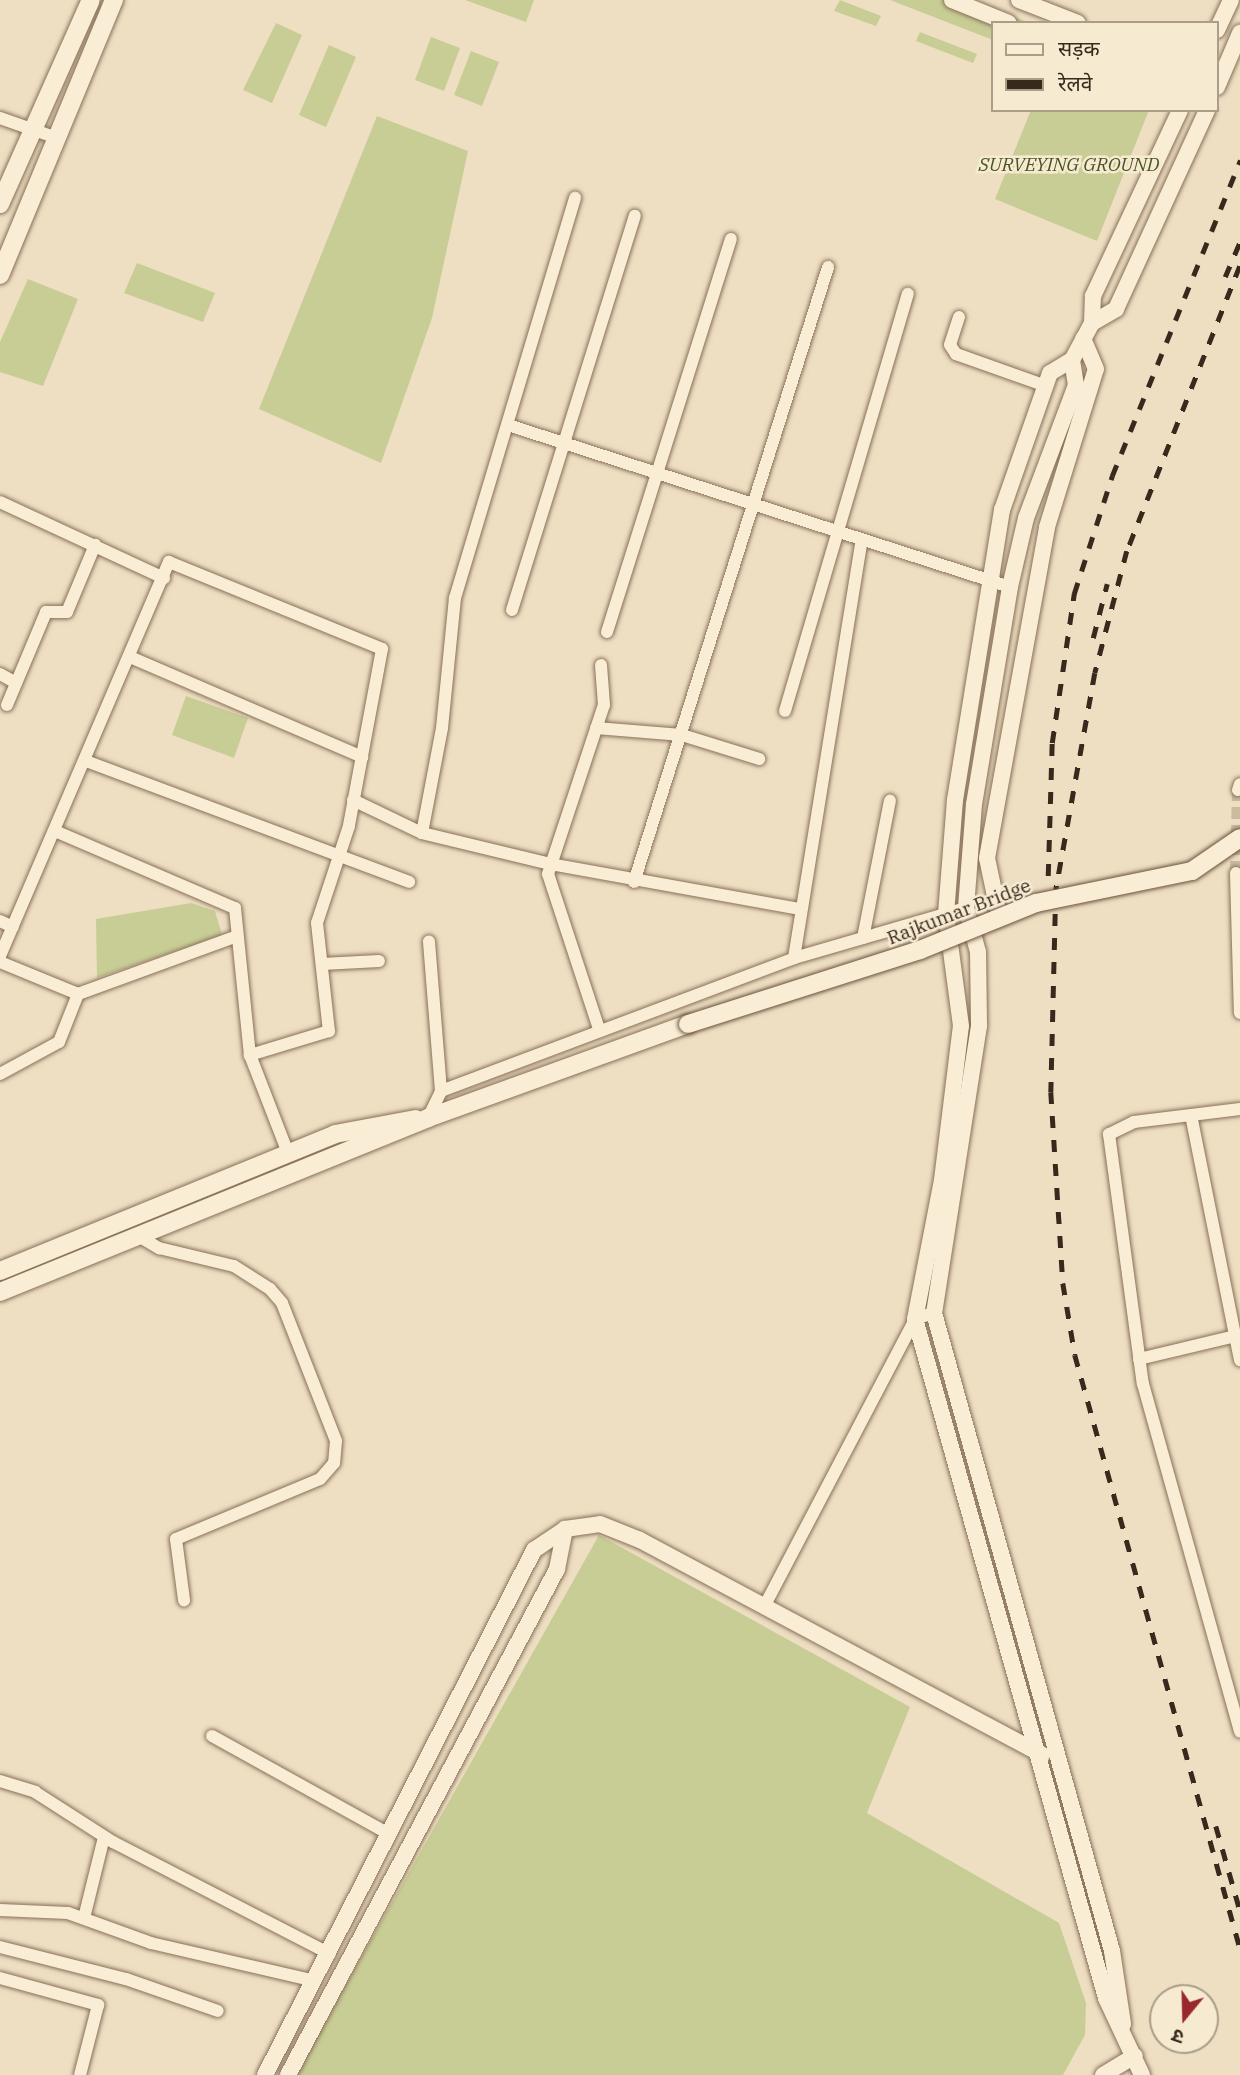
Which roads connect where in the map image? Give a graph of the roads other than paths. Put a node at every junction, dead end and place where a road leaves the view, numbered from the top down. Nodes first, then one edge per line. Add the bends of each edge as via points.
1 (91, 0) edge
2 (114, 0) edge
3 (953, 0) edge
4 (1020, 0) edge
5 (1231, 0) edge
6 (1004, 21) edge
7 (1073, 21) edge
8 (1219, 26) edge
9 (1240, 33) edge
10 (1219, 77) edge
11 (1179, 112) edge
12 (1206, 112) edge
13 (0, 118) edge
14 (32, 129) junction
15 (57, 138) junction
16 (575, 198) dead end
17 (0, 204) edge
18 (635, 215) dead end
19 (731, 239) dead end
20 (828, 268) dead end
21 (0, 275) edge
22 (908, 294) dead end
23 (958, 317) dead end
24 (1092, 323) junction
25 (1083, 339) junction
26 (1072, 360) junction
27 (1046, 386) junction
28 (511, 426) junction
29 (566, 444) junction
30 (657, 476) junction
31 (0, 502) edge
32 (755, 506) junction
33 (843, 533) junction
34 (862, 539) junction
35 (95, 545) junction
36 (164, 578) junction
37 (990, 582) junction
38 (1010, 587) junction
39 (512, 610) dead end
40 (607, 632) dead end
41 (130, 657) junction
42 (601, 665) dead end
43 (0, 674) edge
44 (16, 683) junction
45 (7, 705) dead end
46 (785, 711) dead end
47 (596, 728) junction
48 (682, 735) junction
49 (362, 757) junction
50 (759, 759) dead end
51 (86, 761) junction
52 (353, 800) junction
53 (890, 801) dead end
54 (55, 831) junction
55 (422, 832) junction
56 (1240, 838) edge
57 (339, 855) junction
58 (550, 864) junction
59 (1236, 873) dead end
60 (409, 882) dead end
61 (634, 882) junction
62 (966, 908) junction
63 (800, 909) junction
64 (946, 914) junction
65 (999, 915) junction
66 (0, 921) edge
67 (13, 927) junction
68 (235, 937) junction
69 (863, 938) junction
70 (429, 940) dead end
71 (0, 956) edge
72 (794, 958) junction
73 (379, 961) dead end
74 (0, 962) edge
75 (323, 964) junction
76 (78, 994) junction
77 (1240, 1013) edge
78 (599, 1029) junction
79 (250, 1055) junction
80 (0, 1074) edge
81 (442, 1091) junction
82 (1240, 1109) edge
83 (1191, 1115) junction
84 (428, 1118) junction
85 (288, 1153) junction
86 (111, 1224) junction
87 (137, 1235) junction
88 (119, 1243) junction
89 (0, 1271) edge
90 (0, 1292) edge
91 (934, 1313) junction
92 (915, 1319) junction
93 (1237, 1336) edge
94 (1139, 1359) junction
95 (1240, 1360) edge
96 (565, 1529) junction
97 (184, 1600) dead end
98 (765, 1605) junction
99 (1240, 1732) edge
100 (212, 1736) dead end
101 (1038, 1754) junction
102 (1057, 1759) junction
103 (0, 1781) edge
104 (389, 1834) junction
105 (104, 1837) junction
106 (0, 1910) edge
107 (83, 1918) junction
108 (0, 1947) edge
109 (330, 1954) junction
110 (0, 1978) edge
111 (315, 1981) junction
112 (218, 2011) dead end
113 (1123, 2025) junction
114 (1135, 2056) junction
115 (80, 2075) edge
116 (265, 2075) edge
117 (288, 2075) edge
118 (1103, 2075) edge
119 (1142, 2075) edge

1 - 14 main road
2 - 15 main road
3 - 6 street
4 - 7 street
5 - 8 street
9 - 10 street
11 - 24 street via 1093,296
12 - 24 street via 1116,309
13 - 14 street
14 - 15 street
14 - 17 main road
15 - 21 main road
16 - 28 street
18 - 29 street
19 - 30 street
20 - 32 street
22 - 33 street
23 - 27 street via 951,351
24 - 25 street
25 - 26 street
25 - 65 street via 1096,369 1060,483 987,858
26 - 27 street via 1050,373
26 - 38 street via 1076,385 1026,518
27 - 37 street via 1002,510
28 - 29 street
28 - 55 street via 455,598 442,728
29 - 30 street
29 - 39 street
30 - 32 street
30 - 40 street
31 - 35 street
32 - 33 street
32 - 48 street
33 - 34 street
33 - 46 street
34 - 37 street
34 - 63 street
35 - 36 street
35 - 44 street via 67,612 46,612
36 - 41 street
36 - 49 street via 169,562 382,649
37 - 38 street
37 - 64 street via 955,800
38 - 62 street via 974,804
41 - 49 street
41 - 51 street
42 - 47 street via 604,705
43 - 44 street
44 - 45 street
47 - 48 street
47 - 58 street
48 - 50 street
48 - 61 street
49 - 52 street
51 - 54 street
51 - 57 street
52 - 55 street
52 - 57 street
53 - 69 street
54 - 67 street
54 - 68 street via 235,908
55 - 58 street
56 - 65 main road, Rajkumar Bridge, bridge via 1192,871
57 - 60 street
57 - 75 street via 317,923
58 - 61 street
58 - 78 street via 548,874
59 - 77 street
61 - 63 street
62 - 64 street
62 - 91 street via 978,952 979,1026
63 - 72 street
64 - 69 street
64 - 92 street via 961,1026 942,1180
65 - 84 main road, Rajkumar Bridge, bridge via 920,950 688,1024
66 - 67 street
67 - 71 street
68 - 76 street
68 - 79 street
69 - 72 street
70 - 81 street
72 - 78 street
73 - 75 street
74 - 76 street
75 - 79 street via 329,1031
76 - 80 street via 59,1042
78 - 81 street
79 - 85 street
81 - 84 street
82 - 83 street
83 - 93 street
83 - 94 street via 1133,1122 1109,1134
84 - 85 main road via 374,1122
84 - 87 main road
85 - 86 main road
86 - 88 main road
86 - 89 main road
87 - 88 main road
87 - 97 street via 159,1248 234,1266 270,1289 282,1303 336,1441 334,1462 320,1479 176,1539
88 - 90 main road
91 - 92 street
91 - 102 street
92 - 98 street
92 - 101 street
93 - 94 street
93 - 95 street
94 - 99 street
96 - 98 street via 583,1523 618,1530
96 - 104 street via 534,1550
96 - 117 street via 557,1569
98 - 101 street
100 - 104 street
101 - 102 street
101 - 113 street via 1106,1998
102 - 113 street via 1122,1989
103 - 105 street via 35,1792
104 - 109 street
105 - 107 street
105 - 109 street
106 - 107 street
107 - 111 street via 151,1942
108 - 112 street via 126,1979
109 - 111 street
110 - 115 street via 99,2005
111 - 116 street
113 - 114 street
114 - 118 street
114 - 119 street

